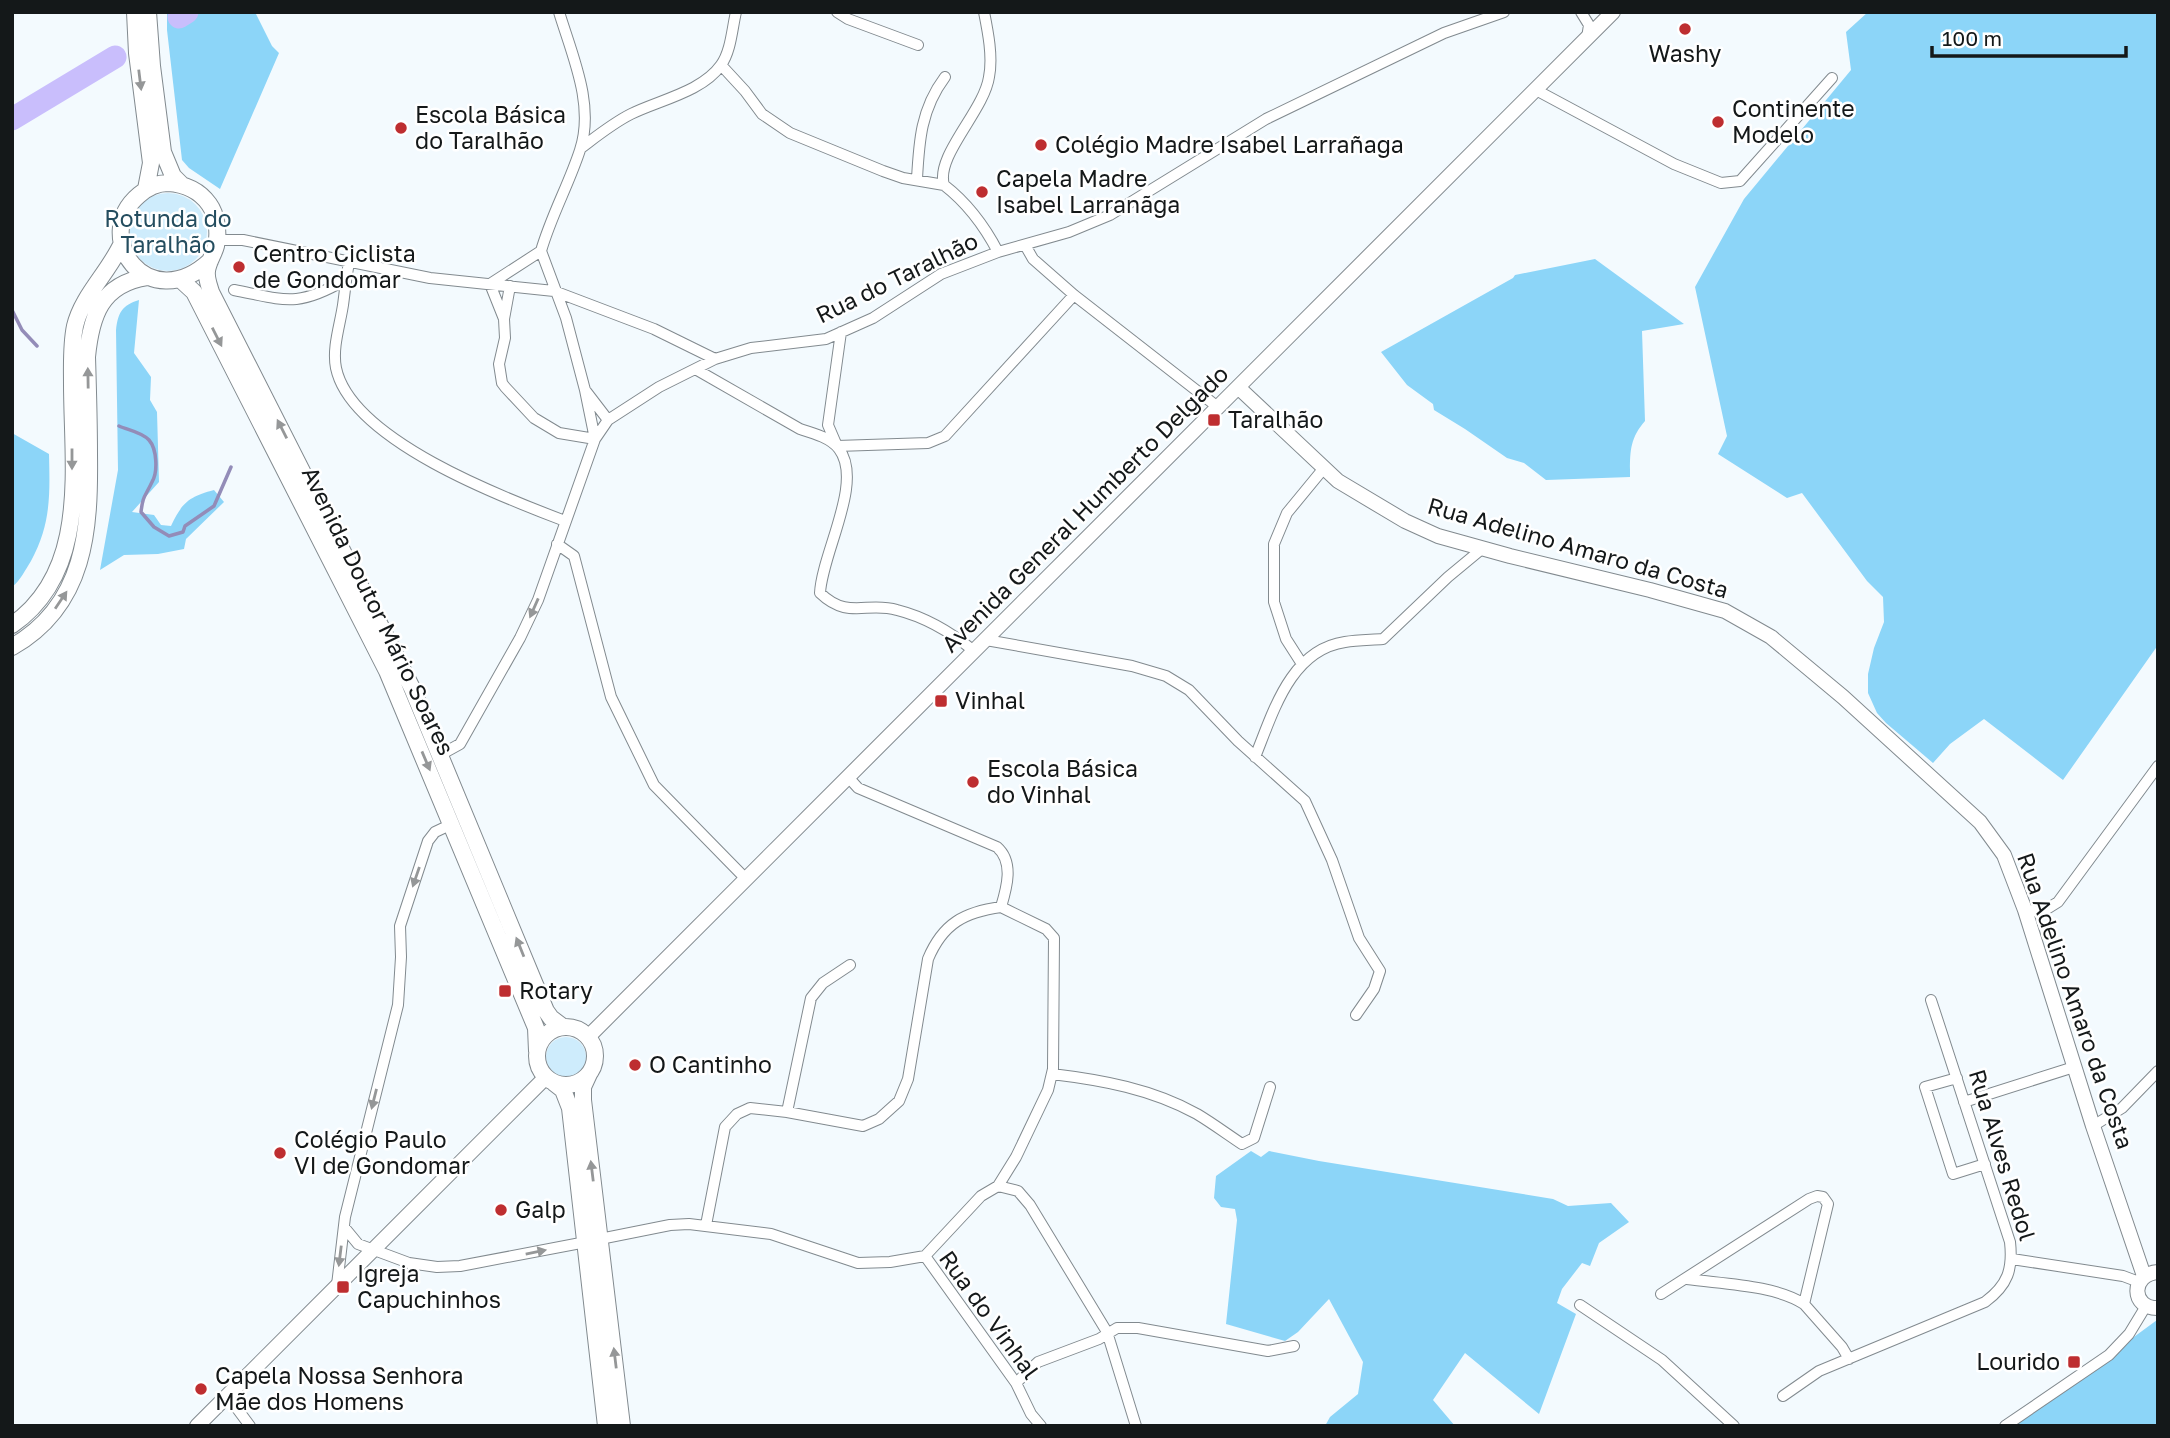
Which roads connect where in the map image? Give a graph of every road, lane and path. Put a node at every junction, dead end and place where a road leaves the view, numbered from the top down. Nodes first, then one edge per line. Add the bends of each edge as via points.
1 (135, 12) edge
2 (148, 12) edge
3 (559, 12) edge
4 (736, 12) edge
5 (837, 12) edge
6 (984, 12) edge
7 (1504, 12) edge
8 (1581, 12) edge
9 (1613, 12) edge
10 (1587, 38) junction
11 (918, 46) dead end
12 (721, 65) junction
13 (945, 77) dead end
14 (1832, 78) dead end
15 (1536, 90) junction
16 (581, 148) junction
17 (917, 179) junction
18 (181, 184) junction
19 (944, 184) junction
20 (146, 189) junction
21 (217, 225) junction
22 (235, 239) junction
23 (122, 243) junction
24 (216, 244) junction
25 (1025, 245) junction
26 (541, 251) junction
27 (998, 252) junction
28 (210, 261) junction
29 (349, 263) junction
30 (147, 277) junction
31 (181, 280) junction
32 (345, 280) junction
33 (490, 284) junction
34 (510, 286) junction
35 (234, 290) dead end
36 (554, 291) junction
37 (1074, 295) junction
38 (504, 319) junction
39 (841, 332) junction
40 (715, 359) junction
41 (697, 370) junction
42 (1239, 388) junction
43 (586, 390) junction
44 (1219, 408) junction
45 (608, 421) junction
46 (596, 439) junction
47 (837, 446) junction
48 (1324, 468) junction
49 (565, 521) junction
50 (557, 544) junction
51 (1483, 548) junction
52 (12, 625) edge
53 (986, 640) junction
54 (12, 646) edge
55 (974, 651) junction
56 (1302, 664) junction
57 (440, 755) junction
58 (1255, 757) junction
59 (2158, 766) edge
60 (849, 778) junction
61 (452, 824) junction
62 (746, 880) junction
63 (1001, 907) junction
64 (2025, 910) junction
65 (850, 965) dead end
66 (1931, 1000) dead end
67 (1356, 1015) dead end
68 (563, 1027) junction
69 (588, 1037) junction
70 (537, 1051) junction
71 (2074, 1067) junction
72 (2158, 1071) edge
73 (589, 1074) junction
74 (1052, 1074) junction
75 (1956, 1079) junction
76 (550, 1080) junction
77 (1270, 1087) dead end
78 (1964, 1102) junction
79 (787, 1112) junction
80 (2093, 1126) junction
81 (1985, 1164) junction
82 (998, 1186) junction
83 (706, 1225) junction
84 (344, 1227) junction
85 (593, 1241) junction
86 (373, 1250) junction
87 (925, 1256) junction
88 (2012, 1259) junction
89 (2147, 1277) edge
90 (1687, 1279) junction
91 (337, 1284) junction
92 (1661, 1294) dead end
93 (1804, 1304) junction
94 (1580, 1305) dead end
95 (2152, 1307) edge
96 (1107, 1332) junction
97 (1294, 1346) dead end
98 (1849, 1359) junction
99 (1016, 1383) junction
100 (227, 1395) junction
101 (1783, 1395) dead end
102 (197, 1426) edge
103 (250, 1426) edge
104 (606, 1426) edge
105 (622, 1426) edge
106 (1041, 1426) edge
107 (1136, 1426) edge
108 (1734, 1426) edge
109 (2005, 1426) edge

1 -> 20 main road via 151,163
2 - 18 main road via 163,152
3 - 16 street via 580,80 584,109
4 - 12 street
5 - 11 street
6 - 19 street via 990,76 983,98 943,165
7 - 25 street, Rua do Taralhão via 1444,33 1266,119 1110,215
8 - 10 street via 1589,25
9 - 10 street, Avenida General Humberto Delgado
10 - 15 street, Avenida General Humberto Delgado
12 - 16 street via 690,90 629,115
12 - 17 street via 762,114 790,133 883,172
13 - 17 street via 935,90 919,135
14 - 15 street via 1740,181 1721,183 1674,164
15 - 42 street, Avenida General Humberto Delgado
16 - 26 street
17 - 19 street
18 - 20 main road via 162,183
18 - 21 main road via 210,205
19 - 27 street via 990,236
20 - 23 main road via 125,212
21 - 22 street
21 - 24 main road, Avenida Doutor Mário Soares
22 - 24 street
22 - 29 street
23 - 30 main road via 123,251
23 -> 52 main road via 75,324 73,508 66,548 50,585
24 - 28 main road, Avenida Doutor Mário Soares
25 - 27 street, Rua do Taralhão
25 - 37 street via 1033,259
26 - 33 street
26 - 36 street
27 - 39 street, Rua do Taralhão via 941,274 873,318
28 - 31 main road
57 -> 28 main road, Avenida Doutor Mário Soares via 384,631 211,292 206,271
29 - 32 street
29 - 33 street
30 - 31 main road
54 -> 30 main road via 55,610 82,557 90,496 90,336 100,306 114,288
31 -> 61 main road, Avenida Doutor Mário Soares via 194,292 387,671
32 - 35 street via 298,300
32 - 49 street via 335,366 339,380 365,414 452,475
33 - 34 street
33 - 38 street
34 - 36 street
34 - 38 street
36 - 40 street via 654,329
36 - 43 street
37 - 44 street
37 - 47 street via 945,436 928,443
38 - 46 street via 499,364 505,387 534,418 559,433
39 - 40 street, Rua do Taralhão via 826,339 751,348
39 - 47 street via 828,425
40 - 41 street, Rua do Taralhão
41 - 45 street, Rua do Taralhão via 659,387
41 - 47 street
42 - 44 street, Avenida General Humberto Delgado
42 - 48 street, Rua Adelino Amaro da Costa
43 - 45 street
43 - 46 street
44 - 53 street, Avenida General Humberto Delgado
45 - 46 street, Rua do Taralhão
46 - 49 street, Rua do Taralhão
47 - 55 street via 845,459 848,487 821,575 820,593 831,604 895,609 931,623
48 - 51 street, Rua Adelino Amaro da Costa via 1370,503 1405,522
48 - 56 street via 1287,513 1274,544 1274,602 1286,639
49 - 50 street, Rua do Taralhão
50 -> 57 street, Rua do Taralhão via 520,638 466,736
50 - 62 street via 574,556 611,697 654,785
51 - 56 street via 1383,639 1342,642 1307,657
51 - 64 street, Rua Adelino Amaro da Costa via 1725,611 1771,637 1980,822 2004,855
53 - 55 street, Avenida General Humberto Delgado
53 - 58 street via 1166,676 1189,690
55 - 60 street, Avenida General Humberto Delgado
56 - 58 street via 1282,693
68 -> 57 main road, Avenida Doutor Mário Soares via 547,1010
58 - 67 street via 1305,800 1359,938 1380,971
59 - 64 street via 2058,902 2042,912
60 - 62 street, Avenida General Humberto Delgado
60 - 63 street via 859,788 1005,853 1006,890
61 - 70 main road, Avenida Doutor Mário Soares via 536,1028
61 -> 84 street via 428,841 405,906 400,926 398,1005
62 - 69 street, Avenida General Humberto Delgado
63 - 74 street via 1046,929 1054,938
63 - 79 street via 978,910 956,920 934,945 908,1079 899,1101 863,1126
64 - 71 street, Rua Adelino Amaro da Costa
65 - 79 street via 823,983 811,998
66 - 75 street, Rua Alves Redol
68 - 69 main road
68 - 70 main road via 546,1035
69 - 73 main road via 595,1055
70 - 76 main road via 537,1061
71 - 78 street
71 - 80 street, Rua Adelino Amaro da Costa
72 - 80 street via 2122,1108
73 - 76 main road via 572,1085
85 -> 73 main road via 583,1100
74 - 77 street via 1147,1092 1197,1114 1242,1144 1254,1138
74 - 82 street via 1016,1157
75 - 78 street, Rua Alves Redol
75 - 81 street via 1925,1087 1953,1174
76 - 85 main road via 563,1090 570,1108
76 - 86 street
78 - 81 street, Rua Alves Redol
79 - 83 street via 750,1108 725,1127
80 - 89 street, Rua Adelino Amaro da Costa
81 - 88 street, Rua Alves Redol
82 - 87 street via 981,1196
82 - 96 street via 1018,1191 1030,1205
83 - 85 street, Rua do Vinhal via 670,1225
83 - 87 street, Rua do Vinhal via 771,1234 858,1262
84 - 86 street via 358,1244
84 -> 91 street
86 -> 85 street, Rua do Vinhal via 409,1263 448,1267
85 - 104 main road
105 -> 85 main road
86 - 91 street
87 - 99 street, Rua do Vinhal
88 - 89 street
88 - 98 street, Rua Alves Redol via 2002,1286 1985,1302
89 - 95 street, Rua Adelino Amaro da Costa via 2137,1290 2138,1298
90 - 92 street
90 - 93 street via 1777,1293
90 - 93 street via 1809,1199 1823,1197 1828,1204
91 - 100 street
93 - 98 street
94 - 108 street via 1662,1360
95 - 109 street via 2109,1355
96 - 97 street via 1138,1328 1268,1351
96 - 99 street via 1038,1362
96 - 107 street
98 - 101 street, Rua Alves Redol via 1819,1371
99 - 106 street, Rua do Vinhal
100 - 102 street
100 - 103 street

